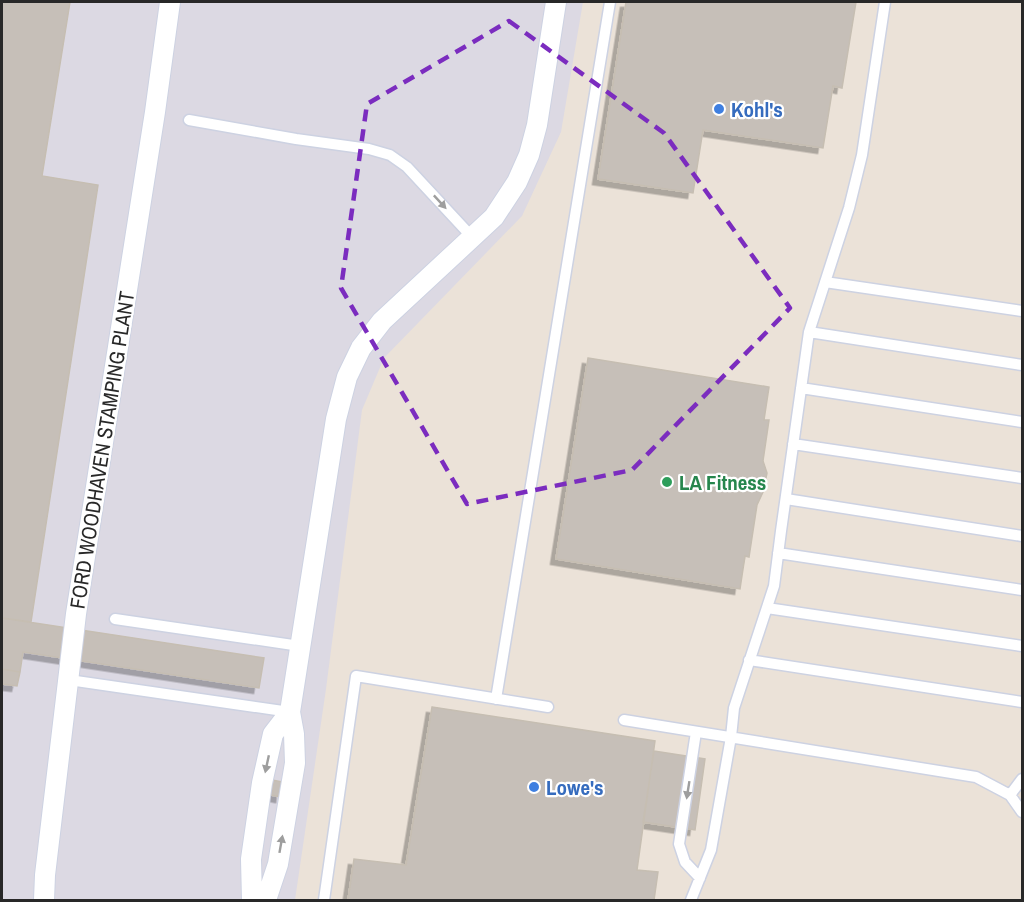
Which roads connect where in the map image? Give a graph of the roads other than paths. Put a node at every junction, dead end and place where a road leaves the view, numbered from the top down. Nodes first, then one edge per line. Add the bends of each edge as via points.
1 (170, 2) edge
2 (556, 2) edge
3 (610, 2) edge
4 (885, 2) edge
5 (189, 120) dead end
6 (472, 237) junction
7 (825, 282) junction
8 (1023, 311) edge
9 (809, 332) junction
10 (1023, 365) edge
11 (801, 388) junction
12 (1023, 422) edge
13 (794, 444) junction
14 (1023, 478) edge
15 (786, 499) junction
16 (1023, 536) edge
17 (778, 553) junction
18 (1023, 590) edge
19 (767, 608) junction
20 (115, 619) dead end
21 (300, 646) junction
22 (1023, 646) edge
23 (749, 660) junction
24 (69, 680) junction
25 (496, 699) junction
26 (1023, 702) edge
27 (548, 707) dead end
28 (290, 712) junction
29 (624, 720) dead end
30 (696, 732) junction
31 (731, 737) junction
32 (1023, 779) edge
33 (1010, 795) junction
34 (1023, 812) edge
35 (700, 878) junction
36 (44, 900) edge
37 (252, 900) edge
38 (266, 900) edge
39 (324, 900) edge
40 (691, 900) edge

1 - 24 street, FORD WOODHAVEN STAMPING PLANT
2 - 6 street via 529,155 494,218
3 - 25 lane
4 - 7 lane via 862,155
5 -> 6 lane via 390,155 407,167
6 - 21 street via 382,321 361,348 347,377 336,419
7 - 8 lane
7 - 9 lane
9 - 10 lane
9 - 11 lane
11 - 12 lane
11 - 13 lane
13 - 14 lane
13 - 15 lane
15 - 16 lane
15 - 17 lane
17 - 18 lane
17 - 19 lane
19 - 22 lane
19 - 23 lane
20 - 21 lane, FORD WOODHAVEN STAMPING PLANT
21 - 28 street
23 - 26 lane
23 - 31 lane via 734,708
24 - 28 lane
24 - 36 street, FORD WOODHAVEN STAMPING PLANT
25 - 27 lane
25 - 39 lane via 356,676
28 -> 37 street via 273,734 262,783 251,859
38 -> 28 street via 278,864 295,763
29 - 30 lane
30 - 31 lane
30 -> 35 lane via 679,844 685,862
31 - 33 lane via 976,777
31 - 35 lane via 711,849
32 - 33 lane
33 - 34 lane
35 - 40 lane

